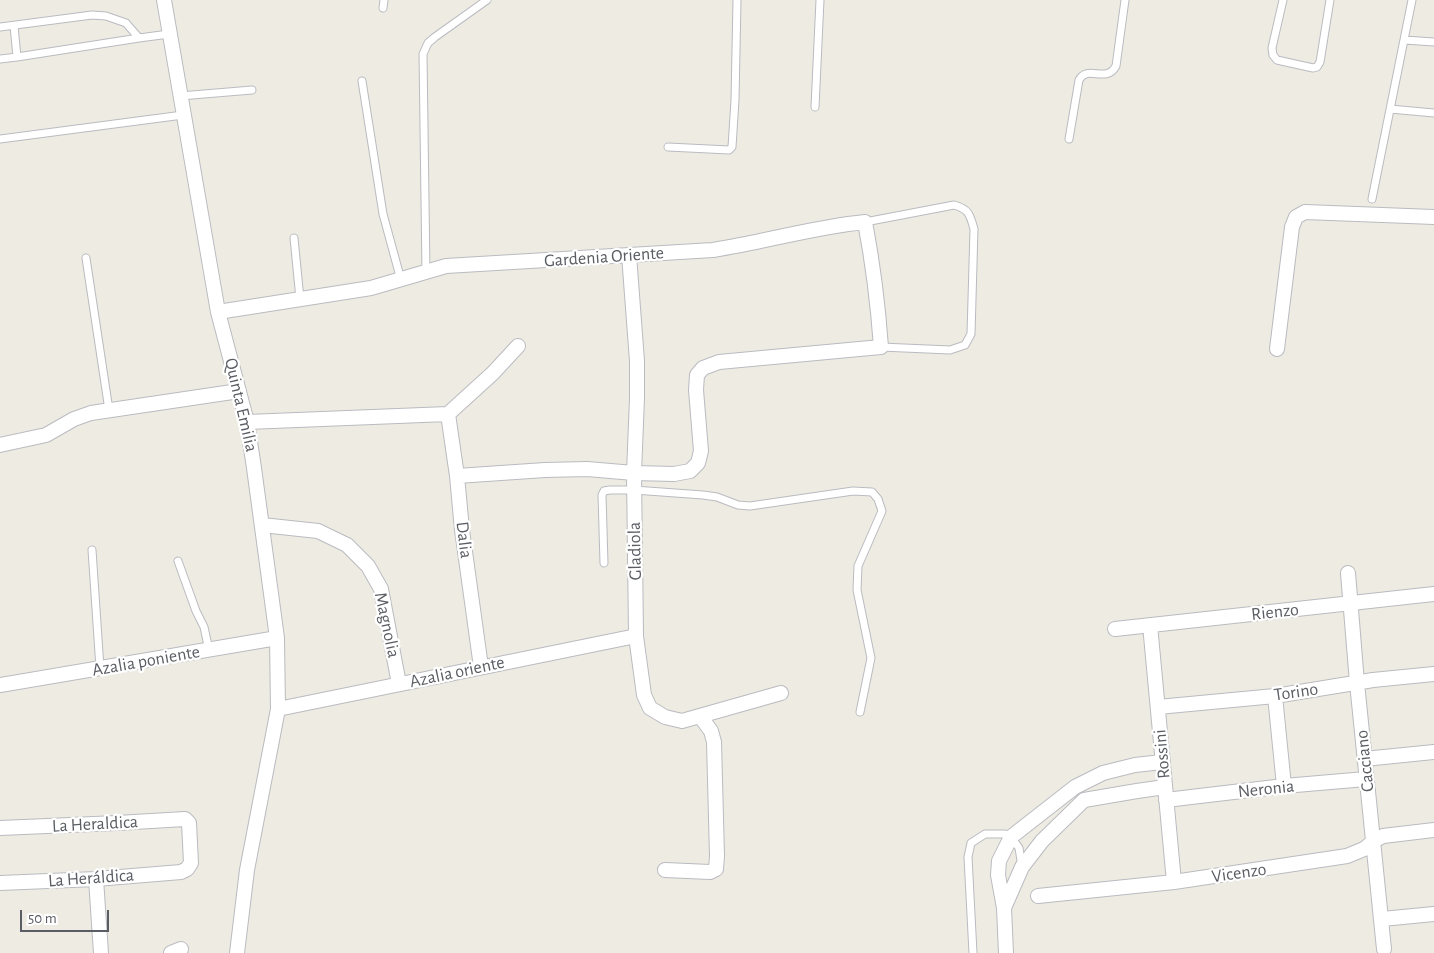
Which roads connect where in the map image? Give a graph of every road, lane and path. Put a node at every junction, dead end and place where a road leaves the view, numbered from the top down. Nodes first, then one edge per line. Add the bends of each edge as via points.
1 (164, 0) edge
2 (384, 0) edge
3 (487, 0) edge
4 (737, 0) edge
5 (820, 0) edge
6 (1124, 0) edge
7 (1283, 0) edge
8 (1330, 0) edge
9 (1412, 0) edge
10 (383, 8) dead end
11 (14, 26) junction
12 (0, 27) edge
13 (169, 34) junction
14 (139, 38) junction
15 (1404, 40) junction
16 (1434, 42) edge
17 (17, 57) junction
18 (0, 59) edge
19 (362, 81) dead end
20 (252, 90) dead end
21 (180, 96) junction
22 (815, 107) dead end
23 (1390, 109) junction
24 (1434, 113) edge
25 (183, 115) junction
26 (0, 138) edge
27 (1069, 139) dead end
28 (668, 147) dead end
29 (1372, 200) dead end
30 (1434, 217) edge
31 (865, 222) junction
32 (294, 238) dead end
33 (629, 255) junction
34 (86, 258) dead end
35 (426, 273) junction
36 (401, 280) junction
37 (300, 299) junction
38 (218, 312) junction
39 (518, 346) dead end
40 (881, 347) junction
41 (1277, 349) dead end
42 (239, 391) junction
43 (110, 410) junction
44 (448, 414) junction
45 (247, 422) junction
46 (0, 445) edge
47 (634, 473) junction
48 (457, 476) junction
49 (634, 490) junction
50 (262, 525) junction
51 (92, 550) dead end
52 (178, 561) dead end
53 (604, 563) dead end
54 (1348, 572) dead end
55 (1434, 594) edge
56 (1351, 603) junction
57 (1150, 625) junction
58 (1115, 629) dead end
59 (636, 636) junction
60 (277, 638) junction
61 (209, 650) junction
62 (481, 667) junction
63 (100, 668) junction
64 (1434, 674) edge
65 (1357, 683) junction
66 (399, 684) junction
67 (0, 685) edge
68 (782, 693) dead end
69 (1275, 696) junction
70 (1158, 707) junction
71 (278, 709) junction
72 (860, 712) dead end
73 (700, 716) junction
74 (1434, 752) edge
75 (1364, 758) junction
76 (1162, 762) junction
77 (1366, 779) junction
78 (1284, 786) junction
79 (1075, 787) junction
80 (1166, 794) junction
81 (1084, 800) junction
82 (6, 828) edge
83 (1434, 830) edge
84 (1012, 837) junction
85 (1374, 841) junction
86 (1022, 867) junction
87 (665, 870) dead end
88 (181, 872) joint
89 (96, 878) junction
90 (1174, 882) junction
91 (0, 884) edge
92 (1038, 896) dead end
93 (1004, 908) junction
94 (1434, 914) edge
95 (1382, 919) junction
96 (1384, 949) dead end
97 (101, 953) edge
98 (237, 953) edge
99 (973, 953) edge
100 (1006, 953) edge

1 - 13 street, Quinta Emilia
2 - 10 lane
3 - 35 lane via 435,37 423,54
4 - 28 lane via 732,147 729,150
5 - 22 lane
6 - 27 lane via 1116,66 1107,74 1082,75
7 - 8 lane via 1273,55 1277,60 1313,68 1320,62
9 - 15 lane
11 - 12 lane
11 - 14 lane via 92,15 106,16 126,23
11 - 17 lane
13 - 14 lane
13 - 21 street, Quinta Emilia
14 - 17 lane
15 - 16 lane
15 - 23 lane
17 - 18 lane
19 - 36 lane via 382,214
20 - 21 lane
21 - 25 street, Quinta Emilia
23 - 24 lane
23 - 29 lane
25 - 26 lane
25 - 38 street, Quinta Emilia
30 - 41 street via 1305,212 1296,217 1292,227
31 - 33 street, Gardenia Oriente via 713,250
31 - 40 street
31 - 40 lane via 954,205 970,215 974,228 971,334 965,345 950,350
32 - 37 lane
33 - 35 street, Gardenia Oriente via 446,266
33 - 47 street, Gladiola via 637,362
34 - 43 lane
35 - 36 street, Gardenia Oriente
36 - 37 street, Gardenia Oriente
37 - 38 street, Gardenia Oriente
38 - 42 street, Quinta Emilia
39 - 44 street
40 - 47 street via 719,362 703,368 697,374 696,390 701,451 698,463 690,471
42 - 43 street
42 - 45 street, Quinta Emilia
43 - 46 street via 74,419 46,434
44 - 45 street
44 - 48 street, Dalia
45 - 50 street, Quinta Emilia
47 - 48 street via 587,468
47 - 49 street, Gladiola
48 - 62 street, Dalia
49 - 53 lane via 610,490 602,495
49 - 59 street, Gladiola
49 - 72 lane via 703,495 738,506 853,491 872,492 882,511 858,566 857,590 870,658
50 - 60 street, Quinta Emilia
50 - 66 street, Magnolia via 318,531 347,545 368,566 381,589
51 - 63 lane
52 - 61 lane via 204,627
54 - 56 street, Cacciano
55 - 56 street, Rienzo
56 - 57 street, Rienzo
56 - 65 street, Cacciano
57 - 58 street, Rienzo
57 - 70 street, Rossini
59 - 62 street, Azalia oriente
59 - 73 street, Gladiola via 644,695 650,708 665,717 682,721
60 - 61 street, Azalia poniente
60 - 71 street, Quinta Emilia
61 - 63 street, Azalia poniente
62 - 66 street, Azalia oriente
63 - 67 street, Azalia poniente
64 - 65 street, Torino
65 - 69 street, Torino
65 - 75 street, Cacciano
66 - 71 street, Azalia oriente
68 - 73 street, Gladiola
69 - 70 street, Torino
69 - 78 street
70 - 76 street, Rossini
71 - 98 street, Quinta Emilia via 247,870
73 - 87 street via 714,742 716,869 710,872
74 - 75 street
75 - 77 street, Cacciano
76 - 79 street via 1104,773
76 - 80 street, Rossini
77 - 78 street, Neronia
77 - 85 street, Cacciano
78 - 80 street, Neronia
79 - 81 street
79 - 84 street
80 - 81 street, Neronia via 1137,791
80 - 90 street, Rossini
81 - 86 street via 1042,841
82 - 88 street, La Heraldica via 185,819 189,823 191,864
83 - 85 street, Vicenzo via 1383,836
84 - 86 lane via 1019,848
84 - 93 street via 999,861
84 - 99 lane via 985,834 971,843 968,857
85 - 90 street, Vicenzo via 1347,856
85 - 95 street, Cacciano
86 - 93 street
88 - 89 street, La Heráldica
89 - 91 street, La Heráldica
89 - 97 street
90 - 92 street, Vicenzo
93 - 100 street
94 - 95 street
95 - 96 street, Cacciano

